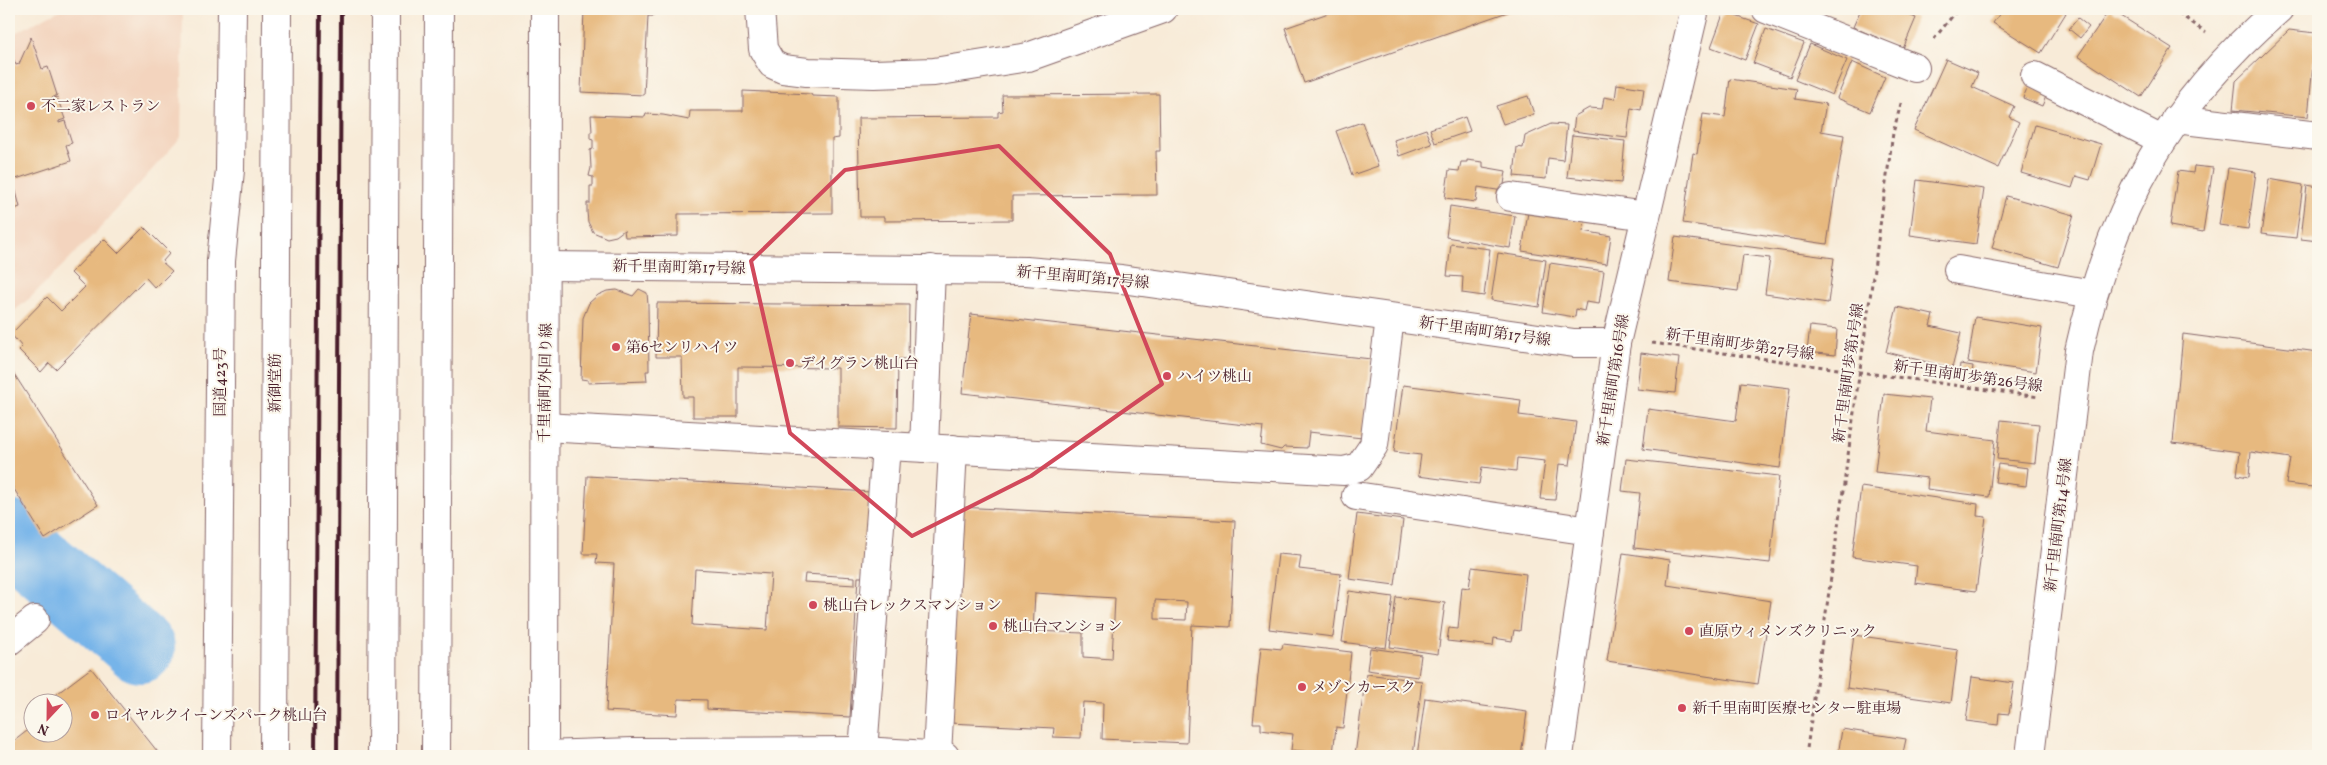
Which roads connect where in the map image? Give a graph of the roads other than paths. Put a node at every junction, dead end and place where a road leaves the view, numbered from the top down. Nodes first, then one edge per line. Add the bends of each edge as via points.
1 (232, 9) edge
2 (277, 9) edge
3 (385, 9) edge
4 (439, 9) edge
5 (545, 9) edge
6 (760, 9) edge
7 (1163, 9) edge
8 (1695, 9) edge
9 (1766, 9) edge
10 (2279, 9) edge
11 (1915, 68) road end
12 (2035, 76) dead end
13 (2169, 130) junction
14 (2318, 136) edge
15 (1511, 197) dead end
16 (1646, 216) junction
17 (546, 266) junction
18 (931, 269) junction
19 (1958, 270) dead end
20 (2092, 294) junction
21 (1390, 318) junction
22 (1616, 343) junction
23 (544, 427) junction
24 (886, 446) junction
25 (924, 448) junction
26 (953, 449) junction
27 (1356, 496) dead end
28 (1590, 531) junction
29 (36, 620) dead end
30 (9, 641) edge
31 (862, 751) junction
32 (217, 756) edge
33 (274, 756) edge
34 (382, 756) edge
35 (436, 756) edge
36 (544, 756) edge
37 (941, 756) edge
38 (1559, 756) edge
39 (2030, 756) edge

1 - 32 main road, 国道423号 via 230,170 222,261
2 - 33 main road, 新御堂筋
3 - 34 main road
4 - 35 main road
5 - 17 main road, 千里南町外回り線
6 - 7 main road via 763,50 772,64 807,72 874,74 934,72 1028,57
8 - 16 main road, 新千里南町第16号線
9 - 11 main road
10 - 13 main road, 新千里南町第14号線 via 2216,69
12 - 13 main road
13 - 14 main road
13 - 20 main road, 新千里南町第14号線 via 2122,214
15 - 16 main road
16 - 22 main road, 新千里南町第16号線
17 - 18 main road, 新千里南町第17号線
17 - 23 main road, 千里南町外回り線
18 - 21 main road, 新千里南町第17号線 via 1097,276
18 - 25 main road
19 - 20 main road
20 - 39 main road, 新千里南町第14号線 via 2072,402
21 - 22 main road, 新千里南町第17号線 via 1574,343
21 - 26 main road via 1374,445 1359,467 1344,471
22 - 28 main road, 新千里南町第16号線
23 - 24 main road
23 - 36 main road, 千里南町外回り線
24 - 25 main road
24 - 31 main road
25 - 26 main road
26 - 37 main road
27 - 28 main road
28 - 38 main road, 新千里南町第16号線
29 - 30 main road
31 - 36 main road via 633,752
31 - 37 main road

